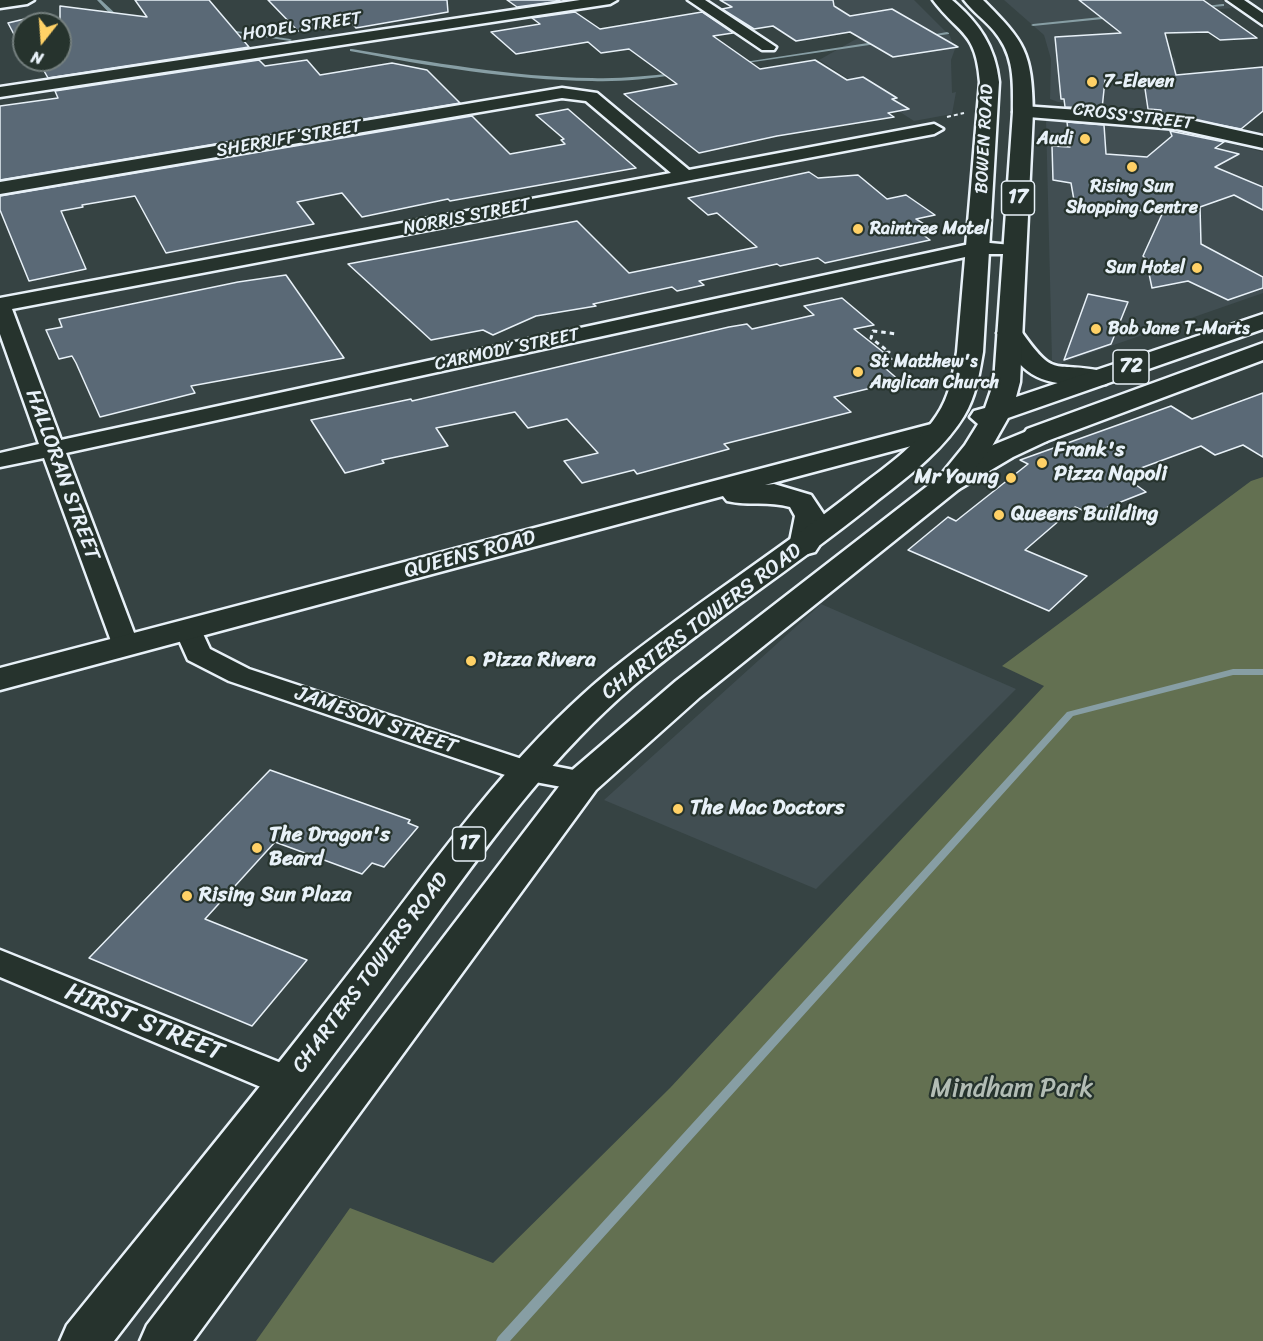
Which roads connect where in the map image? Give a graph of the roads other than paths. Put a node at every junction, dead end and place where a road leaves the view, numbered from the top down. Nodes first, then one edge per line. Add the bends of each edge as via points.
1 (27, 0) edge
2 (610, 0) edge
3 (695, 0) edge
4 (942, 0) edge
5 (973, 0) edge
6 (1234, 0) edge
7 (0, 4) edge
8 (480, 6) dead end
9 (495, 18) junction
10 (1263, 20) edge
11 (768, 47) dead end
12 (0, 92) edge
13 (988, 106) junction
14 (1023, 109) junction
15 (934, 129) dead end
16 (1263, 142) edge
17 (686, 176) junction
18 (0, 188) edge
19 (979, 248) junction
20 (1015, 250) junction
21 (0, 305) edge
22 (1263, 321) edge
23 (1010, 333) junction
24 (1263, 351) edge
25 (1097, 378) junction
26 (998, 413) junction
27 (939, 430) junction
28 (52, 448) junction
29 (0, 460) edge
30 (949, 483) junction
31 (660, 503) junction
32 (804, 546) junction
33 (189, 631) junction
34 (125, 646) junction
35 (0, 679) edge
36 (525, 771) junction
37 (583, 781) junction
38 (0, 963) edge
39 (288, 1082) junction
40 (84, 1341) edge
41 (165, 1341) edge

1 - 7 street
2 - 9 street, HODEL STREET
3 - 11 street
4 - 13 main road, BOWEN ROAD / 17 via 964,20 982,48 987,64
5 - 14 main road, BOWEN ROAD / 17 via 1002,29 1015,49 1023,72
6 - 10 street
8 - 9 street
9 - 12 street, HODEL STREET
13 - 14 main road, CROSS STREET
13 - 19 main road, BOWEN ROAD / 17
14 - 16 main road, CROSS STREET via 1177,123
14 - 20 main road, BOWEN ROAD / 17
15 - 17 street, NORRIS STREET
17 - 18 street, SHERRIFF STREET via 591,97 562,93
17 - 21 street, NORRIS STREET
19 - 20 street, CARMODY STREET
19 - 27 main road, BOWEN ROAD / 17 via 964,386 958,403
19 - 28 street, CARMODY STREET
20 - 23 main road, BOWEN ROAD / 17
21 - 28 street, HALLORAN STREET
22 - 25 main road, 72
23 - 25 main road via 1029,364 1042,372
23 - 26 main road, BOWEN ROAD / 17 via 1007,382
24 - 30 main road, 72 via 1037,435
25 - 26 main road, 72
26 - 27 main road, QUEENS ROAD
26 - 30 main road, BOWEN ROAD / 17 via 975,453
27 - 31 main road, QUEENS ROAD
27 - 32 main road, CHARTERS TOWERS ROAD / 17 via 904,465
28 - 29 street, CARMODY STREET
28 - 34 street, HALLORAN STREET
30 - 37 main road, CHARTERS TOWERS ROAD / 17 via 688,688
31 - 32 main road via 753,493 787,495 801,501 809,511
31 - 33 main road, QUEENS ROAD
32 - 36 main road, CHARTERS TOWERS ROAD / 17 via 625,677 572,722
33 - 34 main road, QUEENS ROAD
33 - 36 street, JAMESON STREET via 198,654 239,675
34 - 35 main road, QUEENS ROAD
36 - 37 street, JAMESON STREET
36 - 39 main road, CHARTERS TOWERS ROAD / 17
37 - 41 main road, CHARTERS TOWERS ROAD / 17
38 - 39 street, HIRST STREET
39 - 40 main road, CHARTERS TOWERS ROAD / 17

